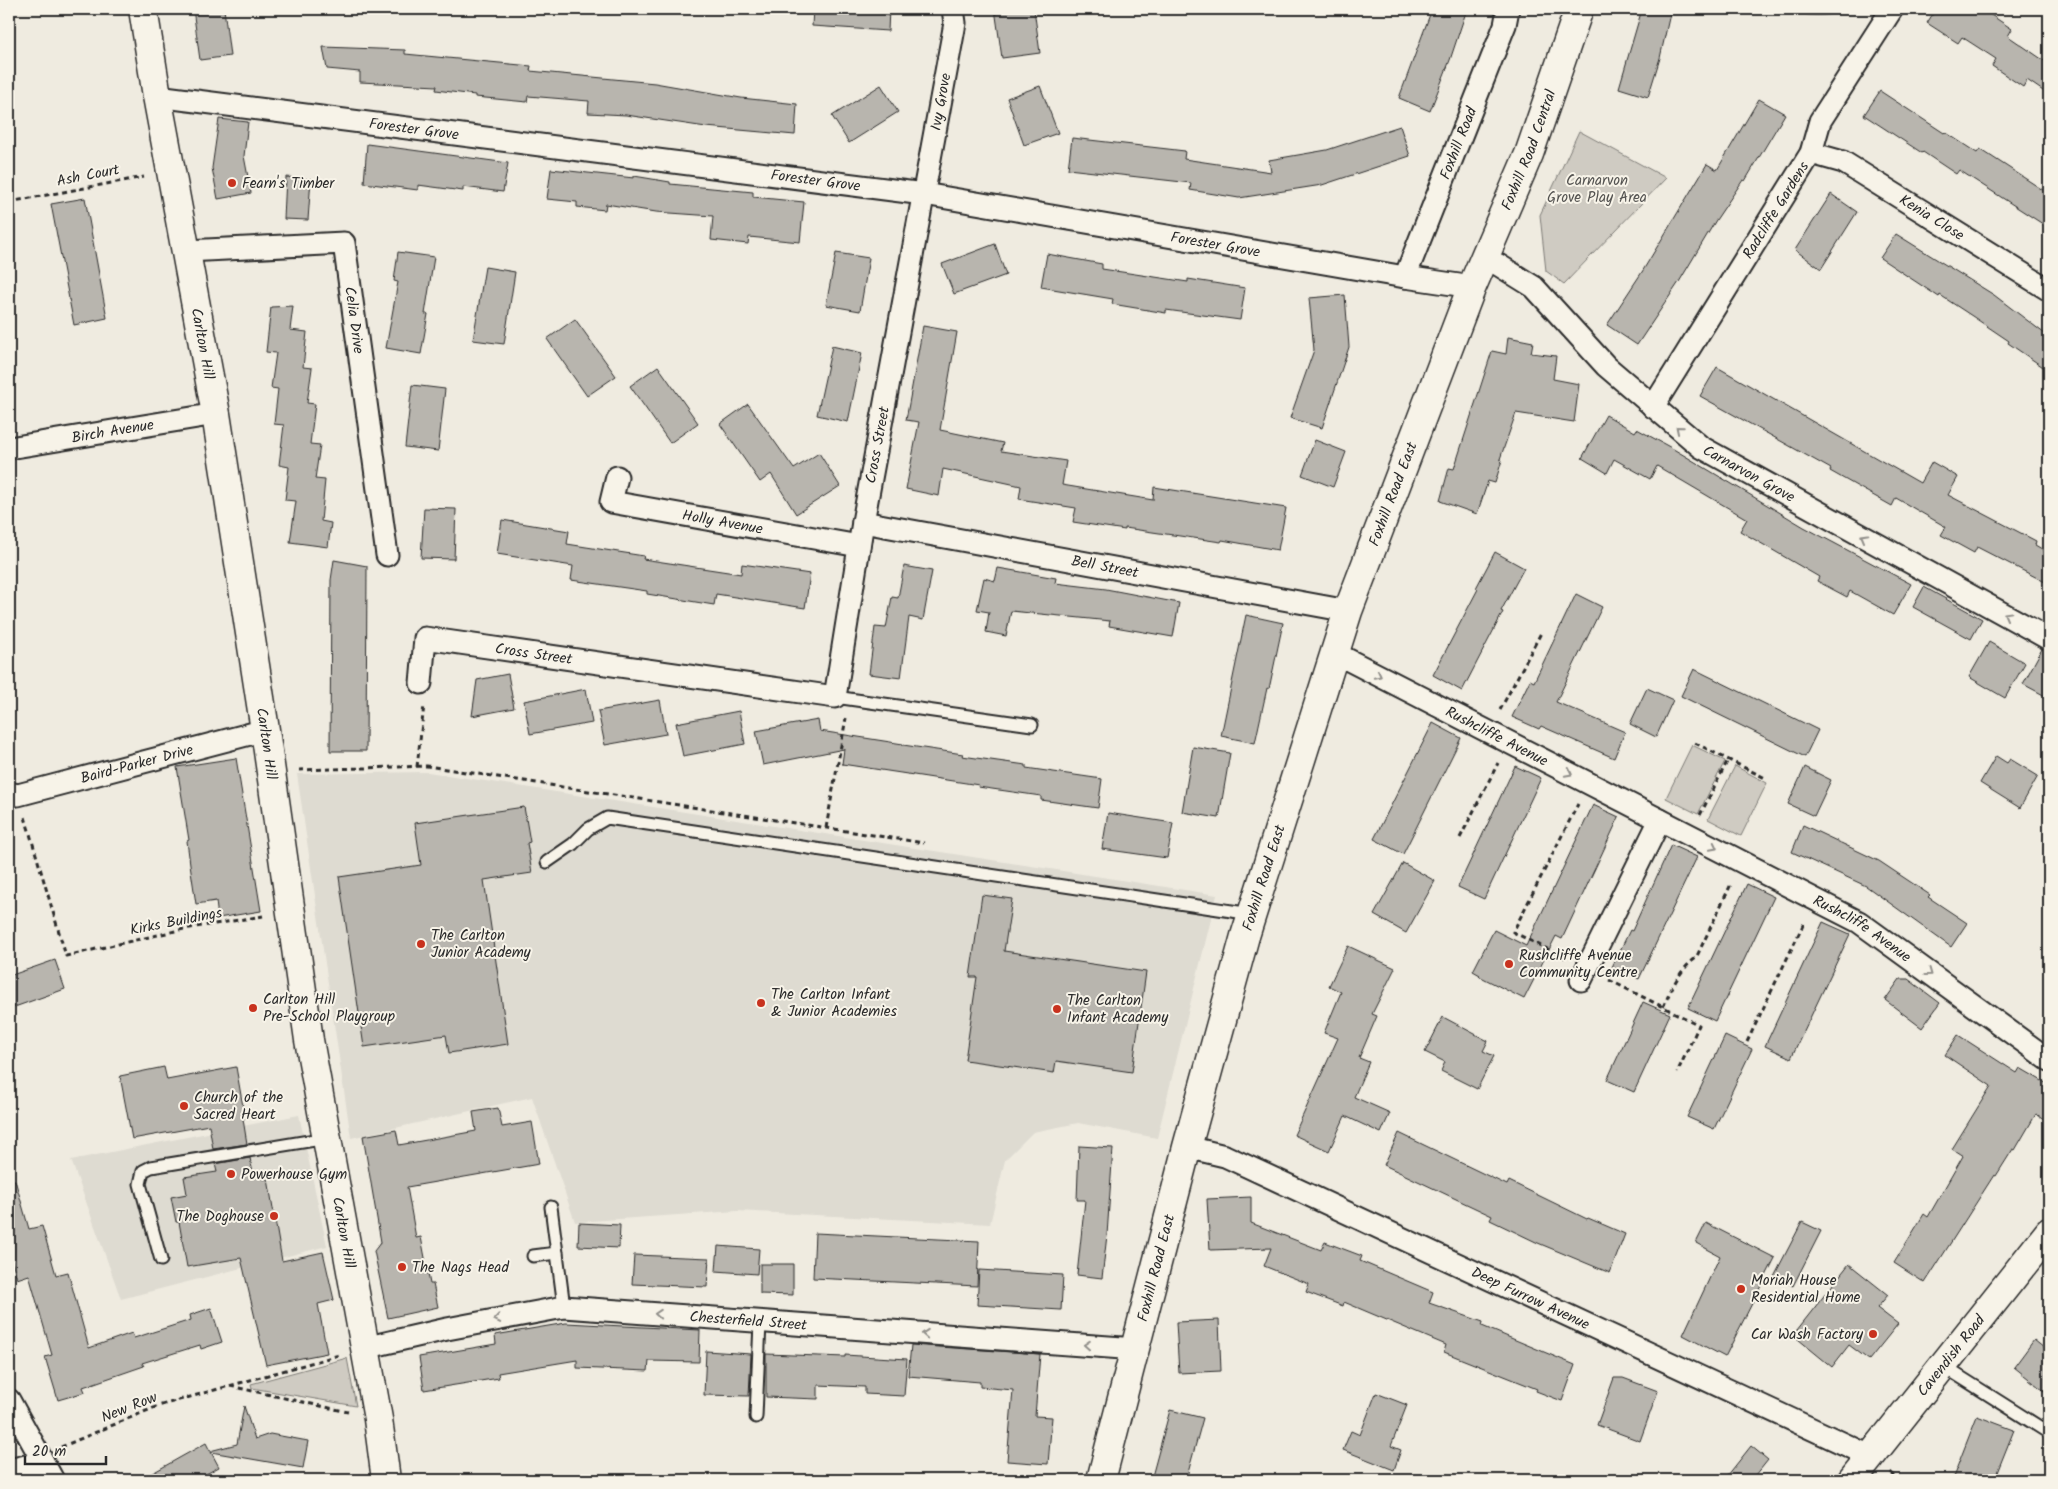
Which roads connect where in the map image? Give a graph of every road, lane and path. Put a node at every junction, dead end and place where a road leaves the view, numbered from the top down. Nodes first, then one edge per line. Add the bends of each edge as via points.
1 (143, 9) edge
2 (953, 9) edge
3 (1508, 9) edge
4 (1579, 9) edge
5 (1892, 9) edge
6 (157, 96) junction
7 (1811, 153) junction
8 (171, 171) junction
9 (924, 194) junction
10 (9, 202) edge
11 (186, 251) junction
12 (1484, 258) junction
13 (1405, 277) junction
14 (1471, 288) junction
15 (2049, 290) edge
16 (1652, 406) junction
17 (216, 414) junction
18 (9, 448) edge
19 (617, 477) dead end
20 (863, 522) junction
21 (859, 546) junction
22 (387, 554) dead end
23 (1348, 611) junction
24 (1542, 631) dead end
25 (2049, 639) edge
26 (1334, 652) junction
27 (421, 682) joint
28 (835, 697) junction
29 (1032, 725) dead end
30 (265, 730) junction
31 (1488, 732) junction
32 (1509, 742) junction
33 (1695, 743) dead end
34 (1728, 760) junction
35 (417, 767) dead end
36 (1767, 779) dead end
37 (14, 794) edge
38 (1660, 820) junction
39 (826, 828) dead end
40 (1690, 835) junction
41 (1460, 838) dead end
42 (1741, 861) junction
43 (547, 862) dead end
44 (1815, 899) junction
45 (291, 911) junction
46 (1252, 914) junction
47 (1581, 980) dead end
48 (1663, 1007) dead end
49 (1747, 1042) dead end
50 (2049, 1060) edge
51 (327, 1138) junction
52 (1187, 1148) junction
53 (551, 1206) dead end
54 (2049, 1232) edge
55 (557, 1252) junction
56 (533, 1256) dead end
57 (161, 1260) dead end
58 (564, 1307) junction
59 (760, 1322) junction
60 (364, 1348) junction
61 (1136, 1349) junction
62 (1943, 1366) junction
63 (230, 1386) junction
64 (9, 1400) edge
65 (756, 1417) dead end
66 (378, 1419) junction
67 (2049, 1434) edge
68 (1870, 1456) junction
69 (45, 1466) edge
70 (9, 1470) edge
71 (386, 1480) edge
72 (1101, 1480) edge
73 (1852, 1480) edge

1 - 6 street, Carlton Hill
2 - 9 street, Ivy Grove via 955,23
3 - 13 street, Foxhill Road via 1505,24
4 - 12 street, Foxhill Road Central via 1529,154
5 - 7 street, Radcliffe Gardens via 1820,122
6 - 8 street, Carlton Hill
6 - 9 street, Forester Grove
7 - 15 street, Kenia Close via 1843,162
7 - 16 street, Radcliffe Gardens
8 - 10 path, Ash Court
8 - 11 street, Carlton Hill
9 - 13 street, Forester Grove
9 - 20 street, Cross Street
11 - 17 street, Carlton Hill
11 - 22 street, Celia Drive via 344,243
12 - 14 street, Foxhill Road Central
12 - 16 street, Carnarvon Grove via 1534,287 1606,366
13 - 14 street, Forester Grove
14 - 23 street, Foxhill Road East
25 -> 16 street, Carnarvon Grove via 1701,447
17 - 18 street, Birch Avenue
17 - 30 street, Carlton Hill
19 - 21 street, Holly Avenue via 611,502
20 - 21 street, Cross Street
20 - 23 street, Bell Street
21 - 28 street, Cross Street
23 - 26 street, Foxhill Road East
24 - 31 path
26 -> 31 street, Rushcliffe Avenue
26 - 46 street, Foxhill Road East
27 - 28 street, Cross Street via 425,638
27 - 35 path via 426,693
28 - 29 lane, Cross Street
28 - 39 path via 847,712
30 - 37 street, Baird-Parker Drive
30 - 45 street, Carlton Hill
31 - 32 street, Rushcliffe Avenue
32 -> 38 street, Rushcliffe Avenue
32 - 41 path
33 - 34 path
34 - 36 path
34 - 40 path
37 - 45 path, Kirks Buildings via 66,956 184,929
38 - 40 street, Rushcliffe Avenue
38 - 47 street
40 -> 42 street, Rushcliffe Avenue
42 - 44 street, Rushcliffe Avenue
42 - 48 path via 1696,958 1685,966
43 - 46 lane via 573,844 588,828 607,818
44 - 49 path
44 -> 50 street, Rushcliffe Avenue via 1860,922
45 - 51 street, Carlton Hill
46 - 52 street, Foxhill Road East
51 - 57 lane via 151,1167 143,1171 140,1184
51 - 60 street, Carlton Hill
52 - 61 street, Foxhill Road East
52 - 68 street, Deep Furrow Avenue via 1225,1156
53 - 55 lane
54 - 62 street, Cavendish Road
55 - 56 lane
55 - 58 lane
59 -> 58 street, Chesterfield Street
58 -> 60 street, Chesterfield Street via 447,1328
61 -> 59 street, Chesterfield Street
59 - 65 lane
60 - 63 path, New Row
60 - 66 street, Carlton Hill
61 - 72 street, Foxhill Road East
62 - 67 lane
62 - 68 street, Cavendish Road
63 - 66 path, New Row
63 - 69 path, New Row via 158,1406
64 - 69 street
66 - 71 street, Carlton Hill
68 - 73 street, Cavendish Road
69 - 70 street

